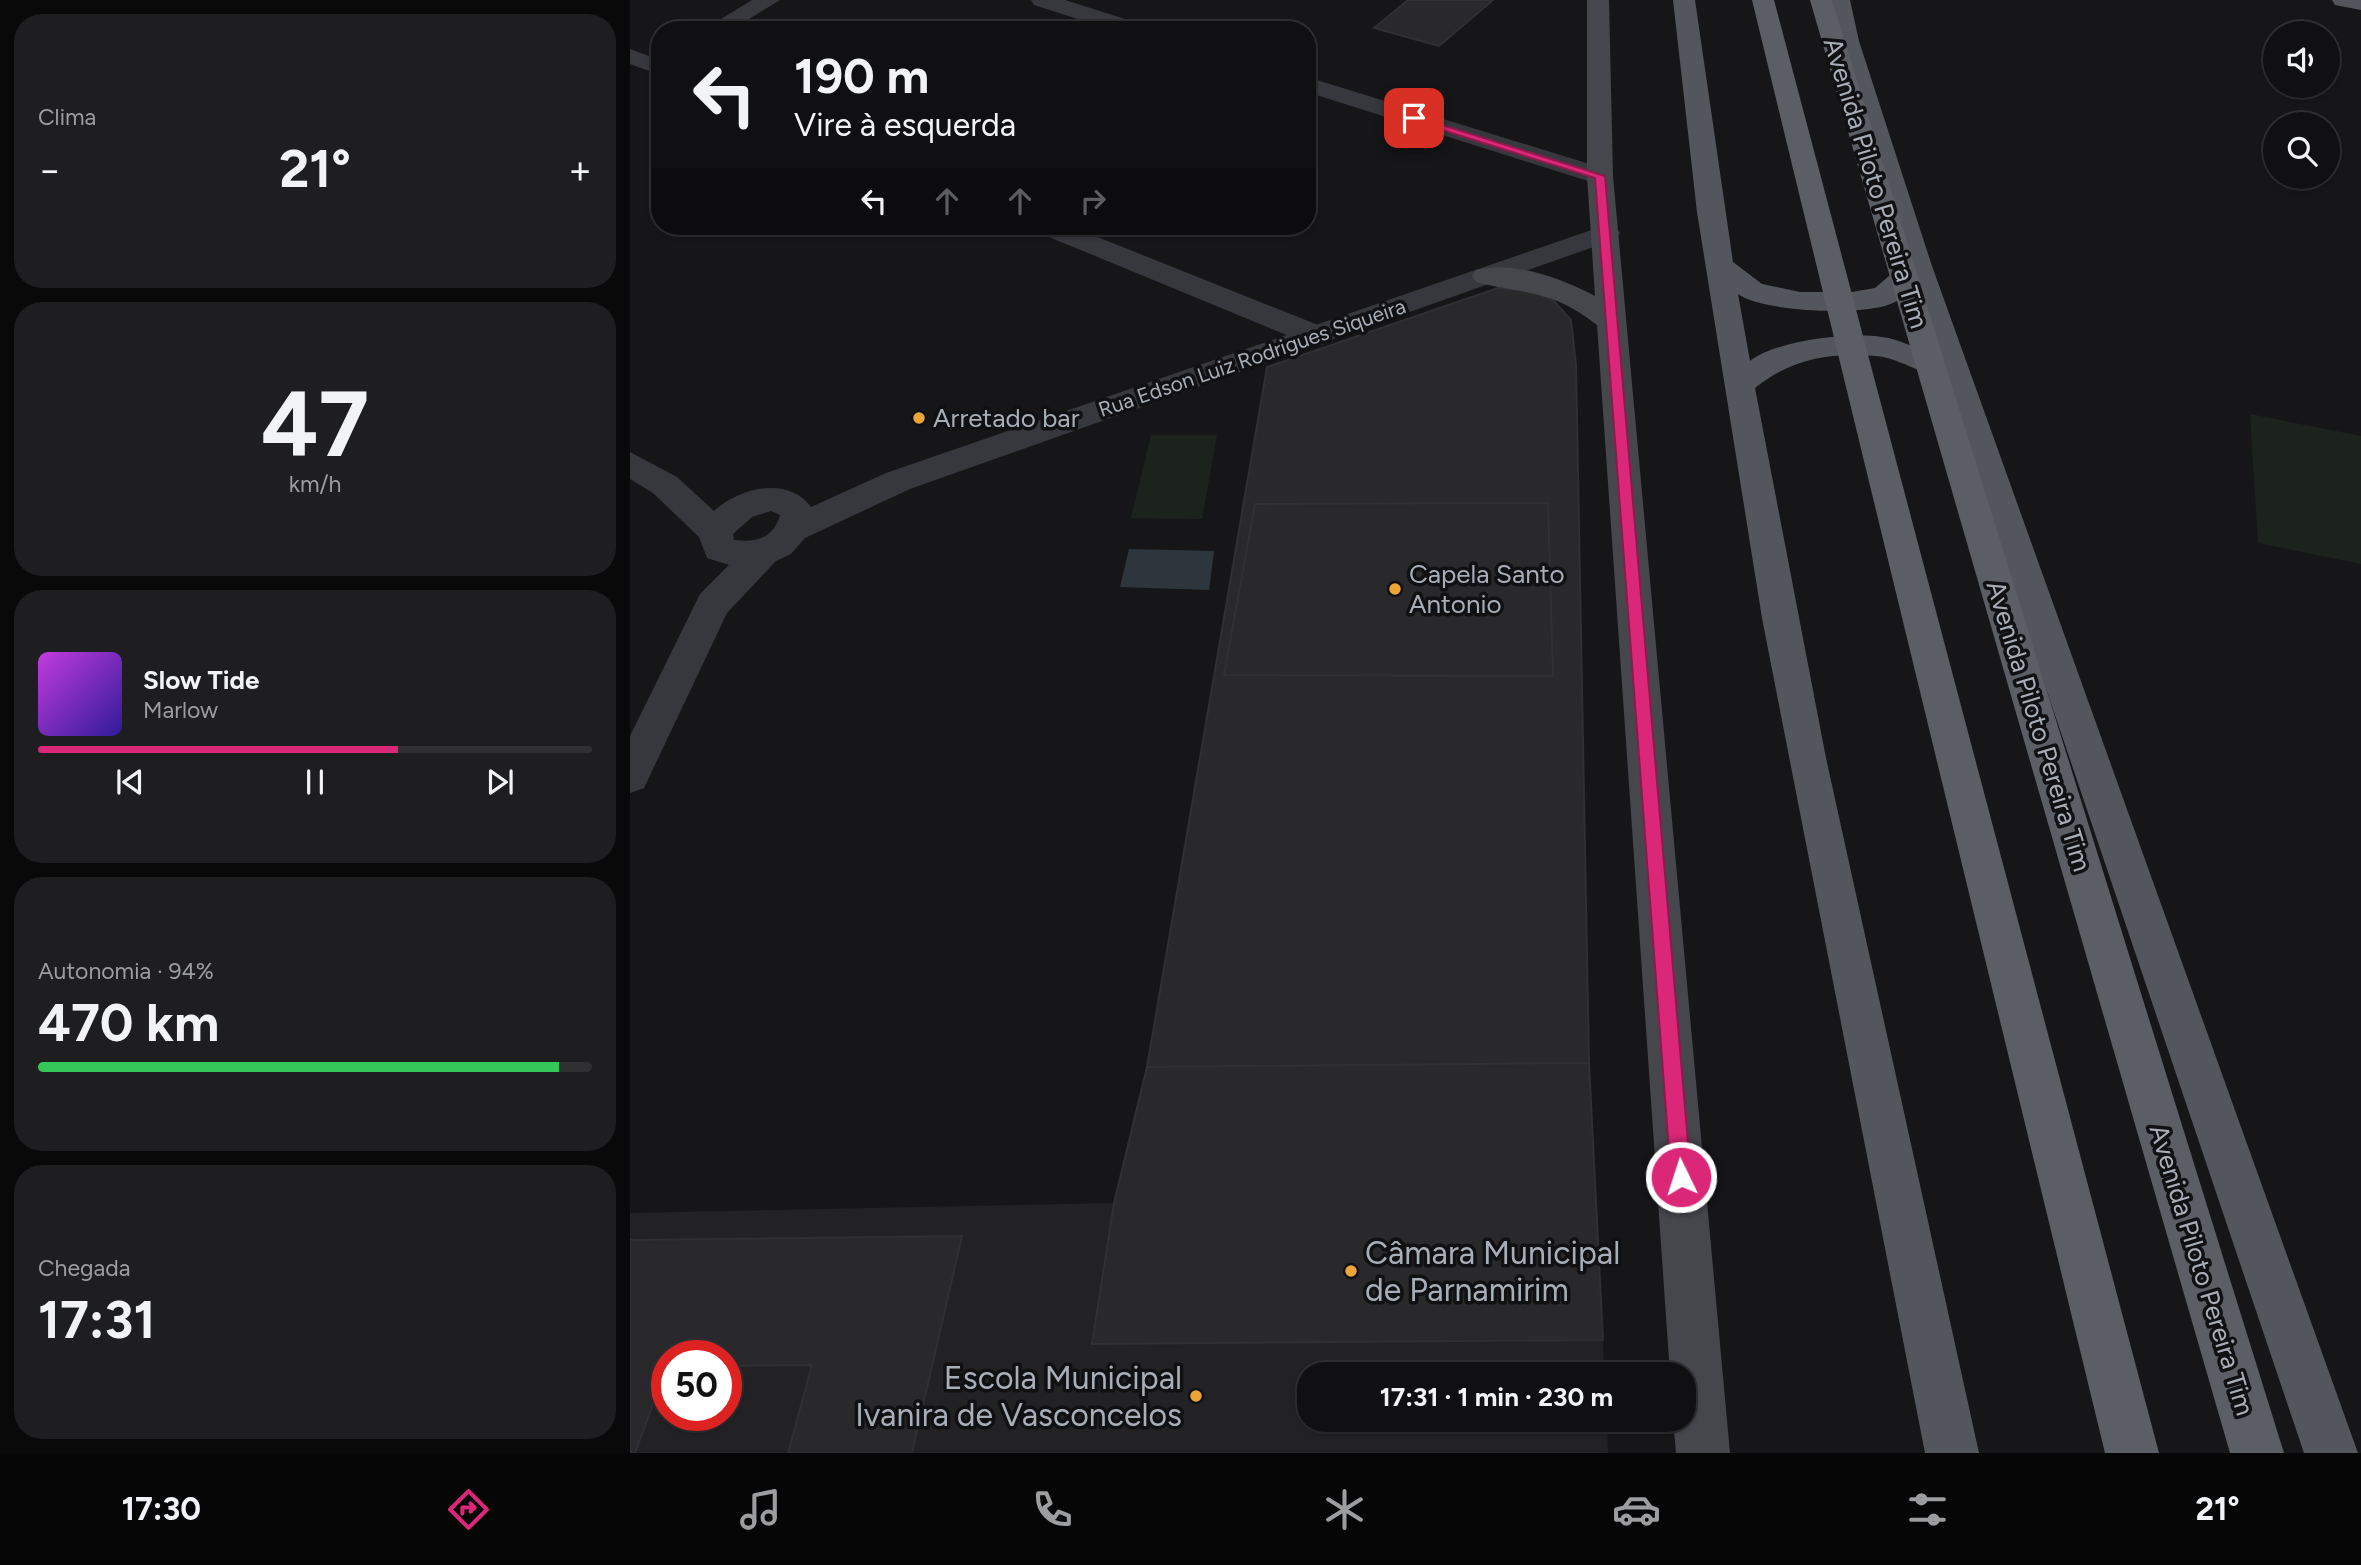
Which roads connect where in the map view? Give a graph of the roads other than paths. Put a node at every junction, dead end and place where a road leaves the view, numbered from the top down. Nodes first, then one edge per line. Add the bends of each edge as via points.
1 (769, 0) edge
2 (1042, 0) edge
3 (1598, 0) edge
4 (1684, 0) edge
5 (1763, 0) edge
6 (1821, 0) edge
7 (1839, 0) edge
8 (2344, 0) edge
9 (2361, 3) edge
10 (730, 21) edge
11 (1108, 21) edge
12 (1316, 87) edge
13 (1600, 176) junction
14 (1606, 233) junction
15 (1069, 235) edge
16 (1720, 266) junction
17 (1919, 266) junction
18 (1486, 276) junction
19 (1613, 322) junction
20 (1317, 336) junction
21 (1956, 374) junction
22 (1738, 386) junction
23 (630, 464) edge
24 (666, 485) junction
25 (785, 510) junction
26 (717, 541) junction
27 (763, 553) junction
28 (713, 604) junction
29 (630, 776) edge
30 (1703, 1453) edge
31 (1952, 1453) edge
32 (2132, 1453) edge
33 (2257, 1453) edge
34 (2331, 1453) edge

1 - 10 street
2 - 11 street
3 - 13 main road
4 - 16 main road
5 - 32 highway
6 - 33 highway, Avenida Piloto Pereira Tim
7 - 17 main road via 1847,41
8 - 9 main road
12 - 13 street
13 - 14 main road
14 - 18 street, Rua Edson Luiz Rodrigues Siqueira
14 - 19 main road
15 - 20 street
16 - 17 main road via 1753,291 1800,301 1884,296
16 - 22 main road
17 - 21 main road
18 - 19 main road via 1559,289
18 - 20 street, Rua Edson Luiz Rodrigues Siqueira
19 - 30 main road
20 - 25 street, Rua Edson Luiz Rodrigues Siqueira via 898,481
21 - 22 main road via 1881,346 1806,349 1768,362
21 - 34 main road
22 - 31 main road via 1790,683
23 - 24 street
24 - 25 street
24 - 26 street
25 - 26 street via 748,503 727,515
25 - 27 street via 783,543
26 - 27 street via 738,557
26 - 28 street
27 - 28 street
28 - 29 street

